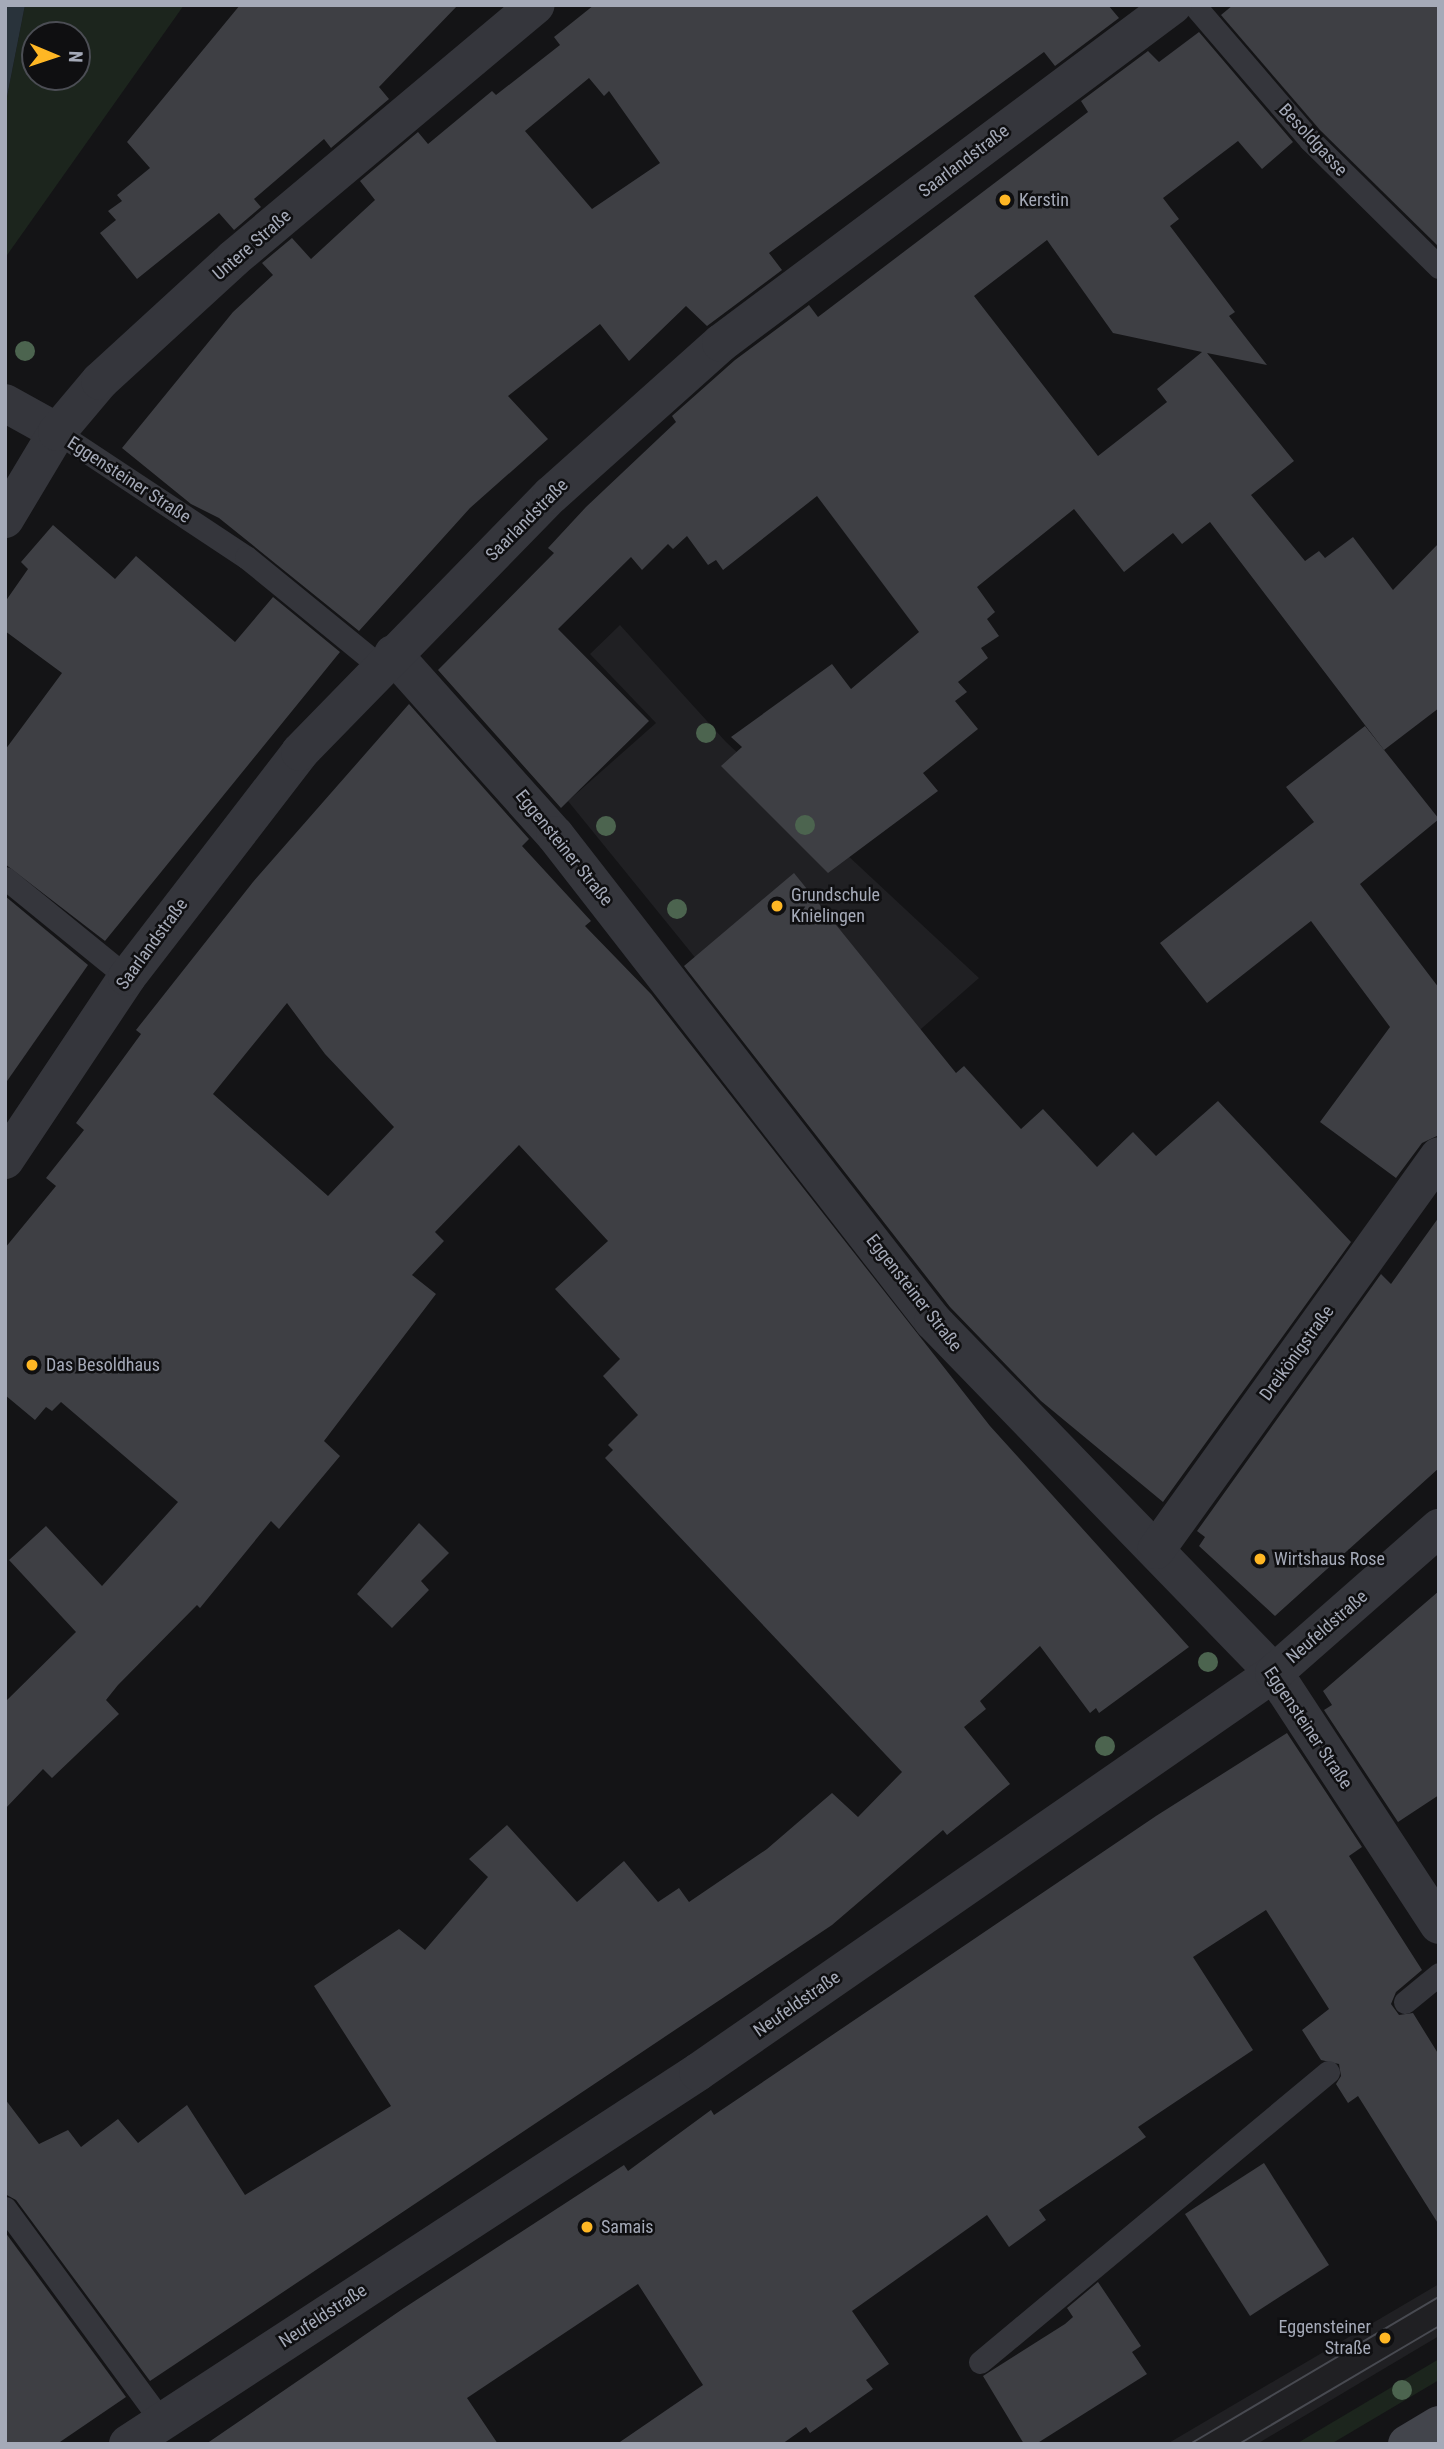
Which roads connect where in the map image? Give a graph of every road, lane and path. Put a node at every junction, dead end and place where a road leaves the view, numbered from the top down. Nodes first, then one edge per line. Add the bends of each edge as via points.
1 (536, 5) edge
2 (1176, 6) edge
3 (1439, 267) edge
4 (5, 403) edge
5 (57, 432) junction
6 (5, 519) edge
7 (387, 661) junction
8 (5, 878) edge
9 (127, 977) junction
10 (1439, 1156) edge
11 (5, 1160) edge
12 (1439, 1528) edge
13 (1156, 1550) junction
14 (1274, 1673) junction
15 (1439, 1926) edge
16 (1439, 1974) edge
17 (1405, 2002) dead end
18 (1328, 2072) dead end
19 (5, 2208) edge
20 (980, 2362) dead end
21 (162, 2422) junction
22 (1439, 2425) edge
23 (128, 2444) edge
24 (1407, 2444) edge

1 - 5 street, Untere Straße via 233,259 100,381
2 - 3 lane, Besoldgasse
2 - 7 street, Saarlandstraße via 721,344 551,495
4 - 5 street, Eggensteiner Straße
5 - 6 street, Untere Straße
5 - 7 lane, Eggensteiner Straße via 246,557
7 - 9 street, Saarlandstraße via 261,800
7 - 13 street, Eggensteiner Straße via 555,835 933,1321
8 - 9 lane
9 - 11 street, Saarlandstraße
10 - 13 street, Dreikönigstraße
12 - 14 street, Neufeldstraße
13 - 14 street, Eggensteiner Straße
14 - 15 street, Eggensteiner Straße
14 - 21 street, Neufeldstraße via 698,2072
16 - 17 lane
18 - 20 lane
19 - 21 lane
21 - 23 street, Neufeldstraße
22 - 24 main road

